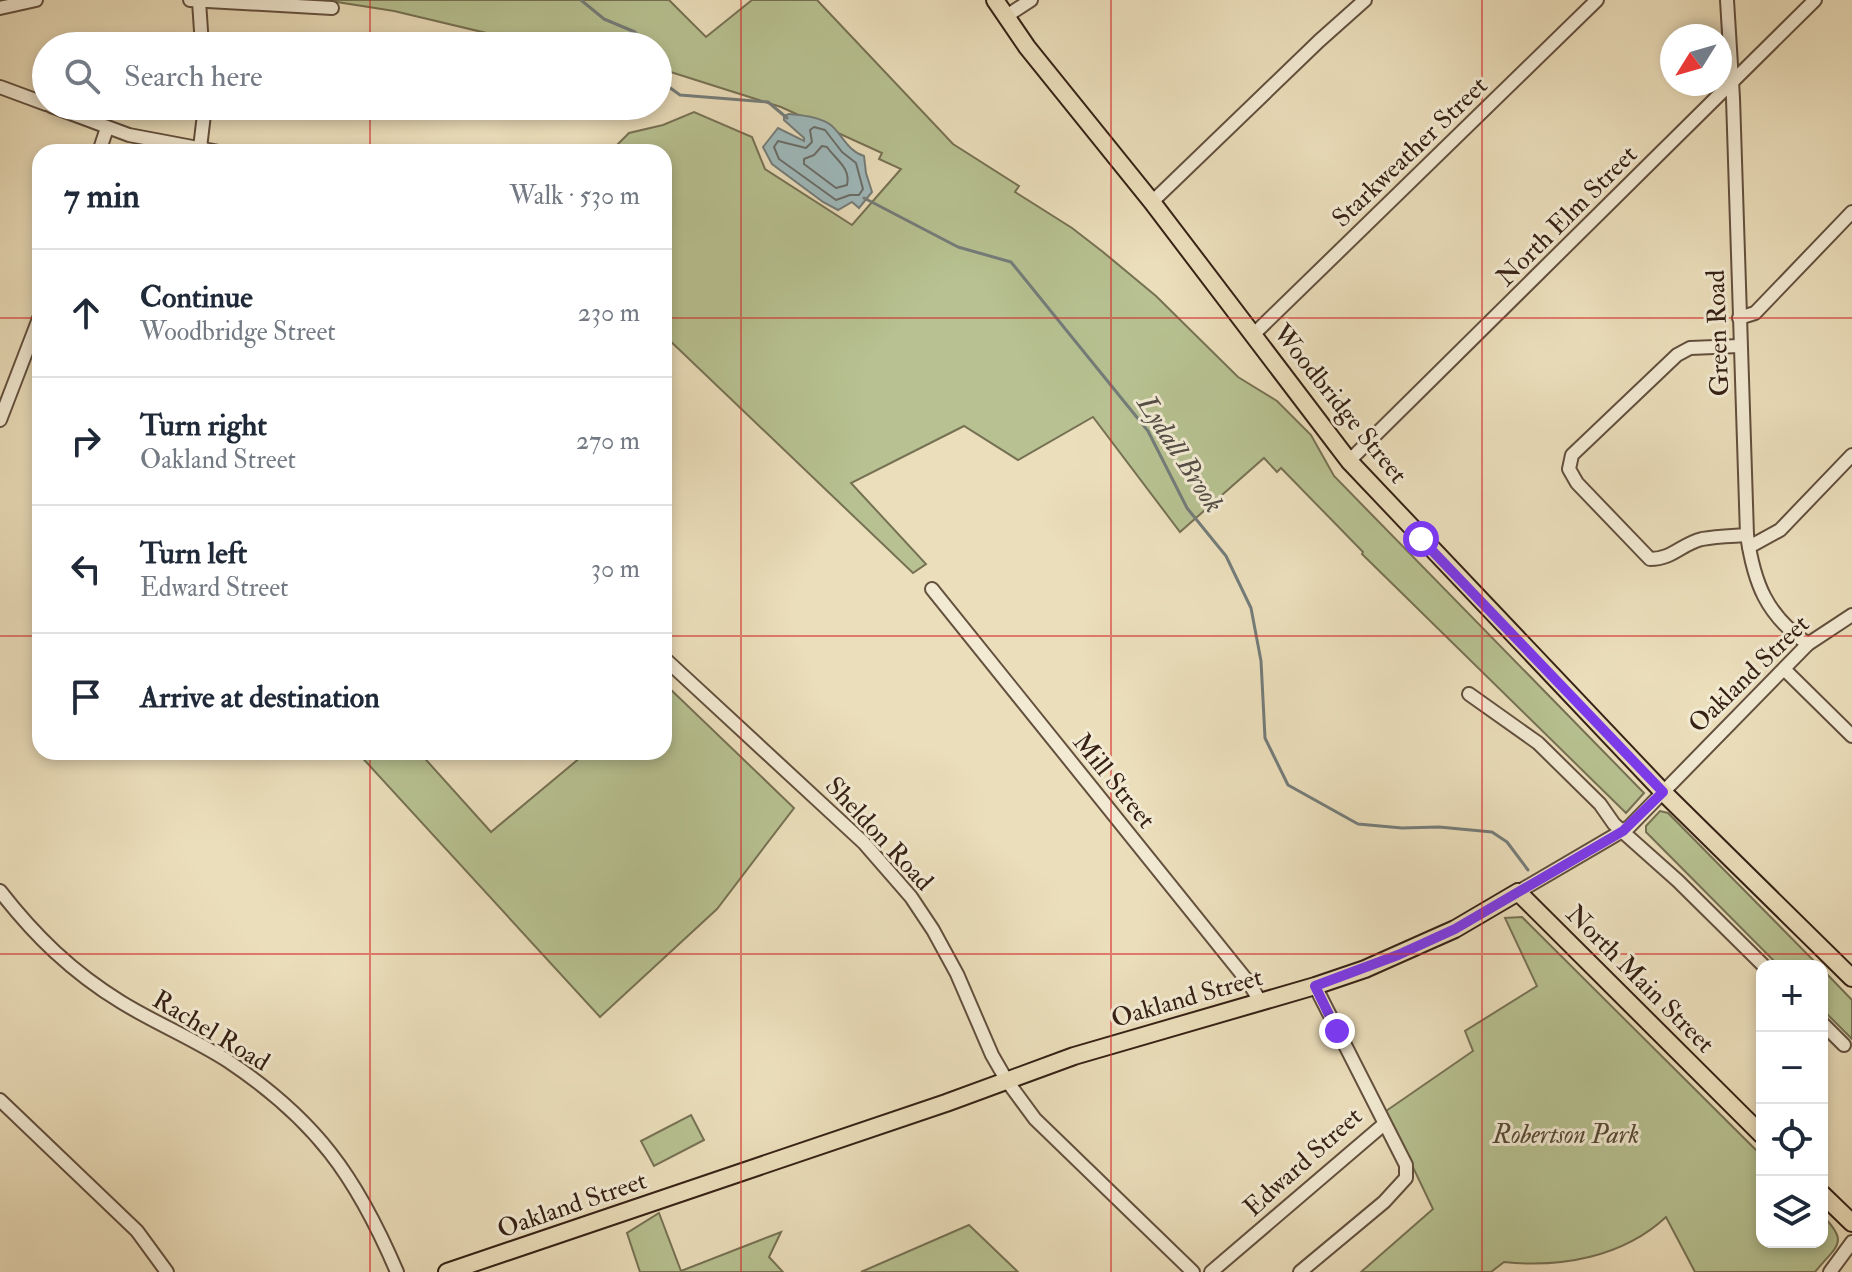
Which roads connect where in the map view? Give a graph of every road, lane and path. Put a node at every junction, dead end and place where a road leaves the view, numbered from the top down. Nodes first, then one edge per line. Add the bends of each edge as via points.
1 (36, 0) edge
2 (190, 0) edge
3 (995, 0) edge
4 (1031, 0) edge
5 (1365, 0) edge
6 (1597, 0) edge
7 (1727, 0) edge
8 (1815, 0) edge
9 (199, 1) edge
10 (0, 8) edge
11 (332, 8) dead end
12 (1005, 17) junction
13 (1728, 24) edge
14 (201, 32) edge
15 (1732, 83) joint
16 (0, 87) edge
17 (1719, 96) edge
18 (32, 99) edge
19 (86, 120) edge
20 (203, 120) edge
21 (107, 128) junction
22 (102, 144) edge
23 (170, 144) edge
24 (200, 144) edge
25 (1152, 202) junction
26 (1852, 212) edge
27 (1739, 318) junction
28 (1253, 335) junction
29 (32, 337) edge
30 (1739, 346) junction
31 (0, 420) edge
32 (1852, 455) edge
33 (1349, 461) junction
34 (1748, 541) junction
35 (932, 589) dead end
36 (1852, 615) edge
37 (1808, 644) junction
38 (672, 665) edge
39 (1785, 670) junction
40 (1469, 694) dead end
41 (1852, 736) edge
42 (1663, 792) junction
43 (1623, 831) junction
44 (0, 891) edge
45 (1518, 892) junction
46 (1758, 960) edge
47 (1852, 978) edge
48 (1315, 986) junction
49 (1260, 1001) junction
50 (1828, 1029) edge
51 (1844, 1045) dead end
52 (1007, 1081) junction
53 (0, 1100) edge
54 (1383, 1125) junction
55 (1756, 1129) edge
56 (1828, 1200) edge
57 (1852, 1223) edge
58 (1852, 1242) edge
59 (167, 1272) edge
60 (397, 1272) edge
61 (447, 1272) edge
62 (1193, 1272) edge
63 (1211, 1272) edge
64 (1300, 1272) edge
65 (1830, 1272) edge

1 - 10 street
2 - 9 street
3 - 12 main road, Woodbridge Street
4 - 12 street
5 - 25 street
6 - 28 street, Starkweather Street
7 - 13 street, Green Road
8 - 15 street, North Elm Street
9 - 11 street
9 - 14 street
12 - 25 main road, Woodbridge Street
15 - 27 street, Green Road
16 - 18 street
17 - 33 street, North Elm Street
19 - 21 street
20 - 24 street
21 - 22 street
21 - 23 street
25 - 28 main road, Woodbridge Street
26 - 27 street via 1755,313
27 - 30 street, Green Road
28 - 33 main road, Woodbridge Street
29 - 31 street
30 - 34 street, Green Road
30 - 34 street via 1690,348 1677,355 1572,455 1569,469 1650,559 1665,559 1702,539
32 - 34 street via 1780,530
33 - 42 main road, Woodbridge Street
34 - 37 street, Green Road via 1762,597
35 - 49 street, Mill Street
36 - 37 street, Oakland Street
37 - 39 street, Oakland Street
38 - 52 street, Sheldon Road via 864,843 911,897 957,974
39 - 41 street
39 - 42 street, Oakland Street
40 - 43 street via 1532,737
42 - 43 street, Oakland Street
42 - 47 main road, Woodbridge Street
43 - 45 street, Oakland Street
43 - 46 street
44 - 60 street, Rachel Road via 52,951 89,982 227,1060 308,1125 361,1194
45 - 48 main road, Oakland Street via 1455,929
45 - 55 main road, North Main Street
48 - 49 main road, Oakland Street
48 - 54 street, Edward Street
49 - 52 main road, Oakland Street
50 - 51 street
52 - 61 main road, Oakland Street
52 - 62 street, Sheldon Road via 1035,1119
53 - 59 street via 137,1231
54 - 63 street, Edward Street
54 - 64 street via 1406,1165 1406,1178
56 - 57 main road
58 - 65 street

